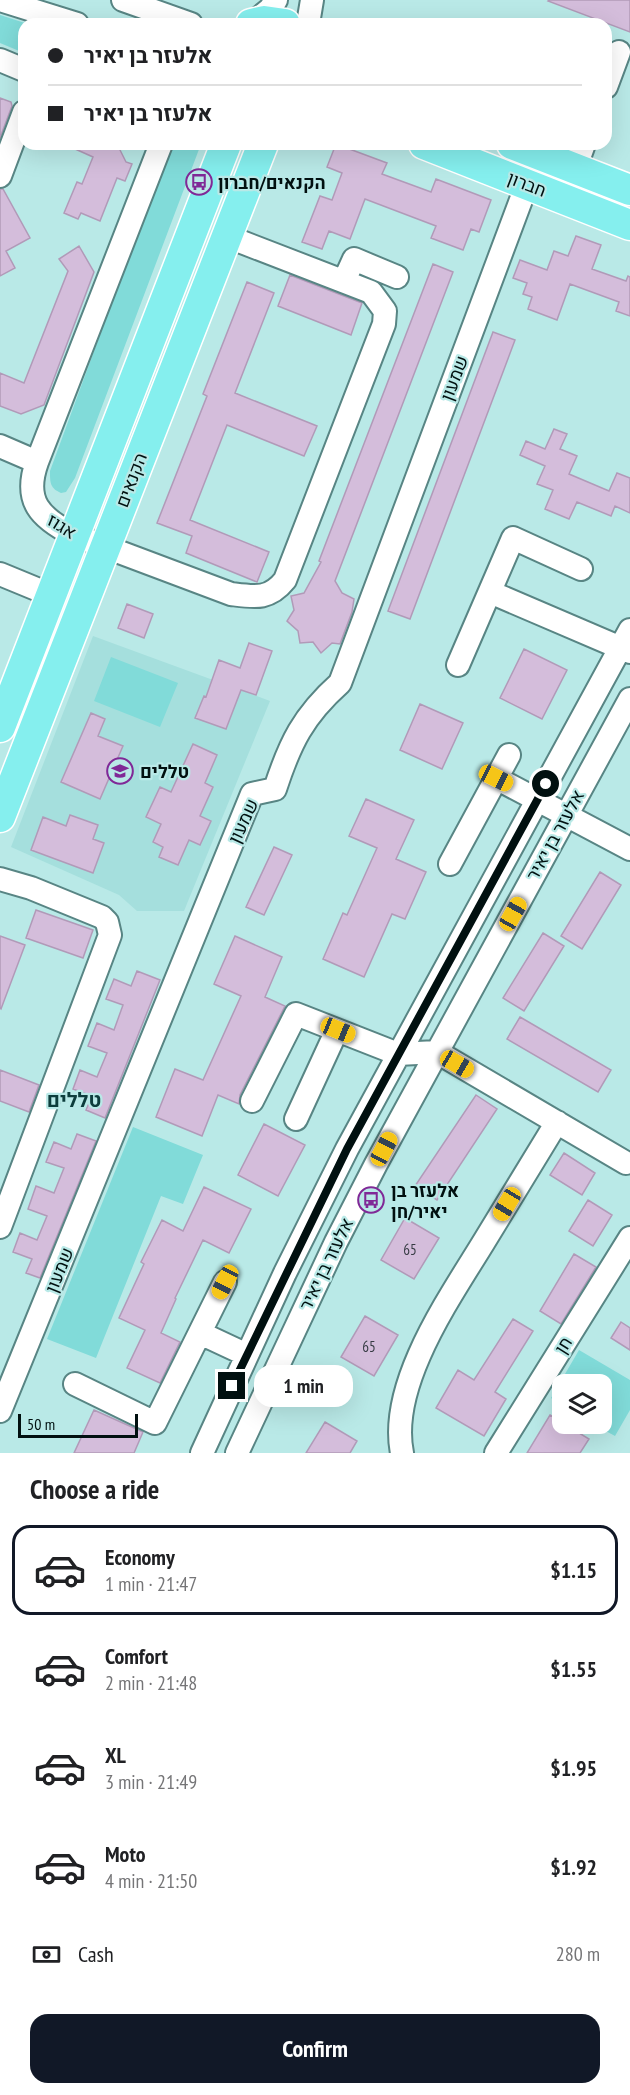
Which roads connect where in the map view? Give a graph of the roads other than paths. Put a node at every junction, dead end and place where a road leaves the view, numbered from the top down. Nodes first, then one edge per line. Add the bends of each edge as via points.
1 (0, 0) edge
2 (123, 0) edge
3 (276, 0) edge
4 (312, 0) edge
5 (145, 4) edge
6 (52, 18) edge
7 (178, 18) edge
8 (258, 18) edge
9 (309, 18) edge
10 (619, 52) dead end
11 (0, 60) edge
12 (18, 68) edge
13 (612, 71) edge
14 (18, 128) edge
15 (159, 150) edge
16 (224, 150) edge
17 (261, 150) edge
18 (439, 150) edge
19 (546, 150) edge
20 (580, 156) edge
21 (0, 176) edge
22 (527, 184) junction
23 (630, 190) edge
24 (630, 225) edge
25 (226, 236) junction
26 (398, 276) dead end
27 (344, 281) junction
28 (0, 446) edge
29 (37, 462) junction
30 (74, 535) junction
31 (105, 548) junction
32 (581, 569) dead end
33 (0, 574) edge
34 (490, 592) junction
35 (51, 595) junction
36 (627, 643) edge
37 (458, 665) dead end
38 (630, 699) edge
39 (0, 727) edge
40 (509, 755) dead end
41 (496, 778) junction
42 (538, 799) junction
43 (566, 815) junction
44 (0, 817) edge
45 (630, 849) edge
46 (450, 864) dead end
47 (0, 879) edge
48 (338, 1030) junction
49 (437, 1052) junction
50 (398, 1054) junction
51 (252, 1101) dead end
52 (296, 1119) dead end
53 (557, 1122) junction
54 (626, 1163) dead end
55 (0, 1227) edge
56 (630, 1238) edge
57 (225, 1282) dead end
58 (200, 1333) junction
59 (247, 1354) junction
60 (75, 1384) dead end
61 (0, 1411) edge
62 (202, 1453) edge
63 (237, 1453) edge
64 (402, 1453) edge
65 (496, 1453) edge

1 - 6 street
2 - 5 street
3 - 8 street
4 - 9 street
5 - 7 street
10 - 13 street
11 - 12 street
14 - 21 street
15 - 29 street, אגוז
16 - 30 main road, הקנאים
17 - 25 main road, הקנאים
18 - 22 main road, חברון
19 - 20 main road, חברון
20 - 23 main road, חברון
22 - 24 main road, חברון
22 - 61 street, שמעון via 340,683 321,699 299,728 275,789 252,794
25 - 27 street, אגוז
25 - 31 main road, הקנאים
26 - 27 street via 354,259
27 - 31 street, אגוז via 371,292 385,311 384,324 285,580 272,593 258,597 231,594
28 - 29 street
29 - 30 street, אגוז via 32,498 46,518
30 - 31 street, אגוז
30 - 35 main road, הקנאים
31 - 44 main road, הקנאים
32 - 34 street via 513,538
33 - 35 street
34 - 36 street
34 - 37 street
35 - 39 main road, הקנאים
36 - 42 street, אלעזר בן יאיר
38 - 43 street, אלעזר בן יאיר
40 - 41 street
41 - 42 street
41 - 46 street
42 - 43 street
42 - 50 street, אלעזר בן יאיר
43 - 45 street
43 - 49 street, אלעזר בן יאיר
47 - 55 street via 102,917 111,935
48 - 50 street
48 - 51 street via 296,1014
48 - 52 street
49 - 50 street
49 - 53 street
49 - 63 street, אלעזר בן יאיר via 336,1242
50 - 59 street, אלעזר בן יאיר via 326,1190
53 - 54 street
53 - 64 street via 433,1326 407,1390 402,1415
56 - 65 street, חן
57 - 58 street
58 - 59 street
58 - 60 street via 155,1423
59 - 62 street, אלעזר בן יאיר

